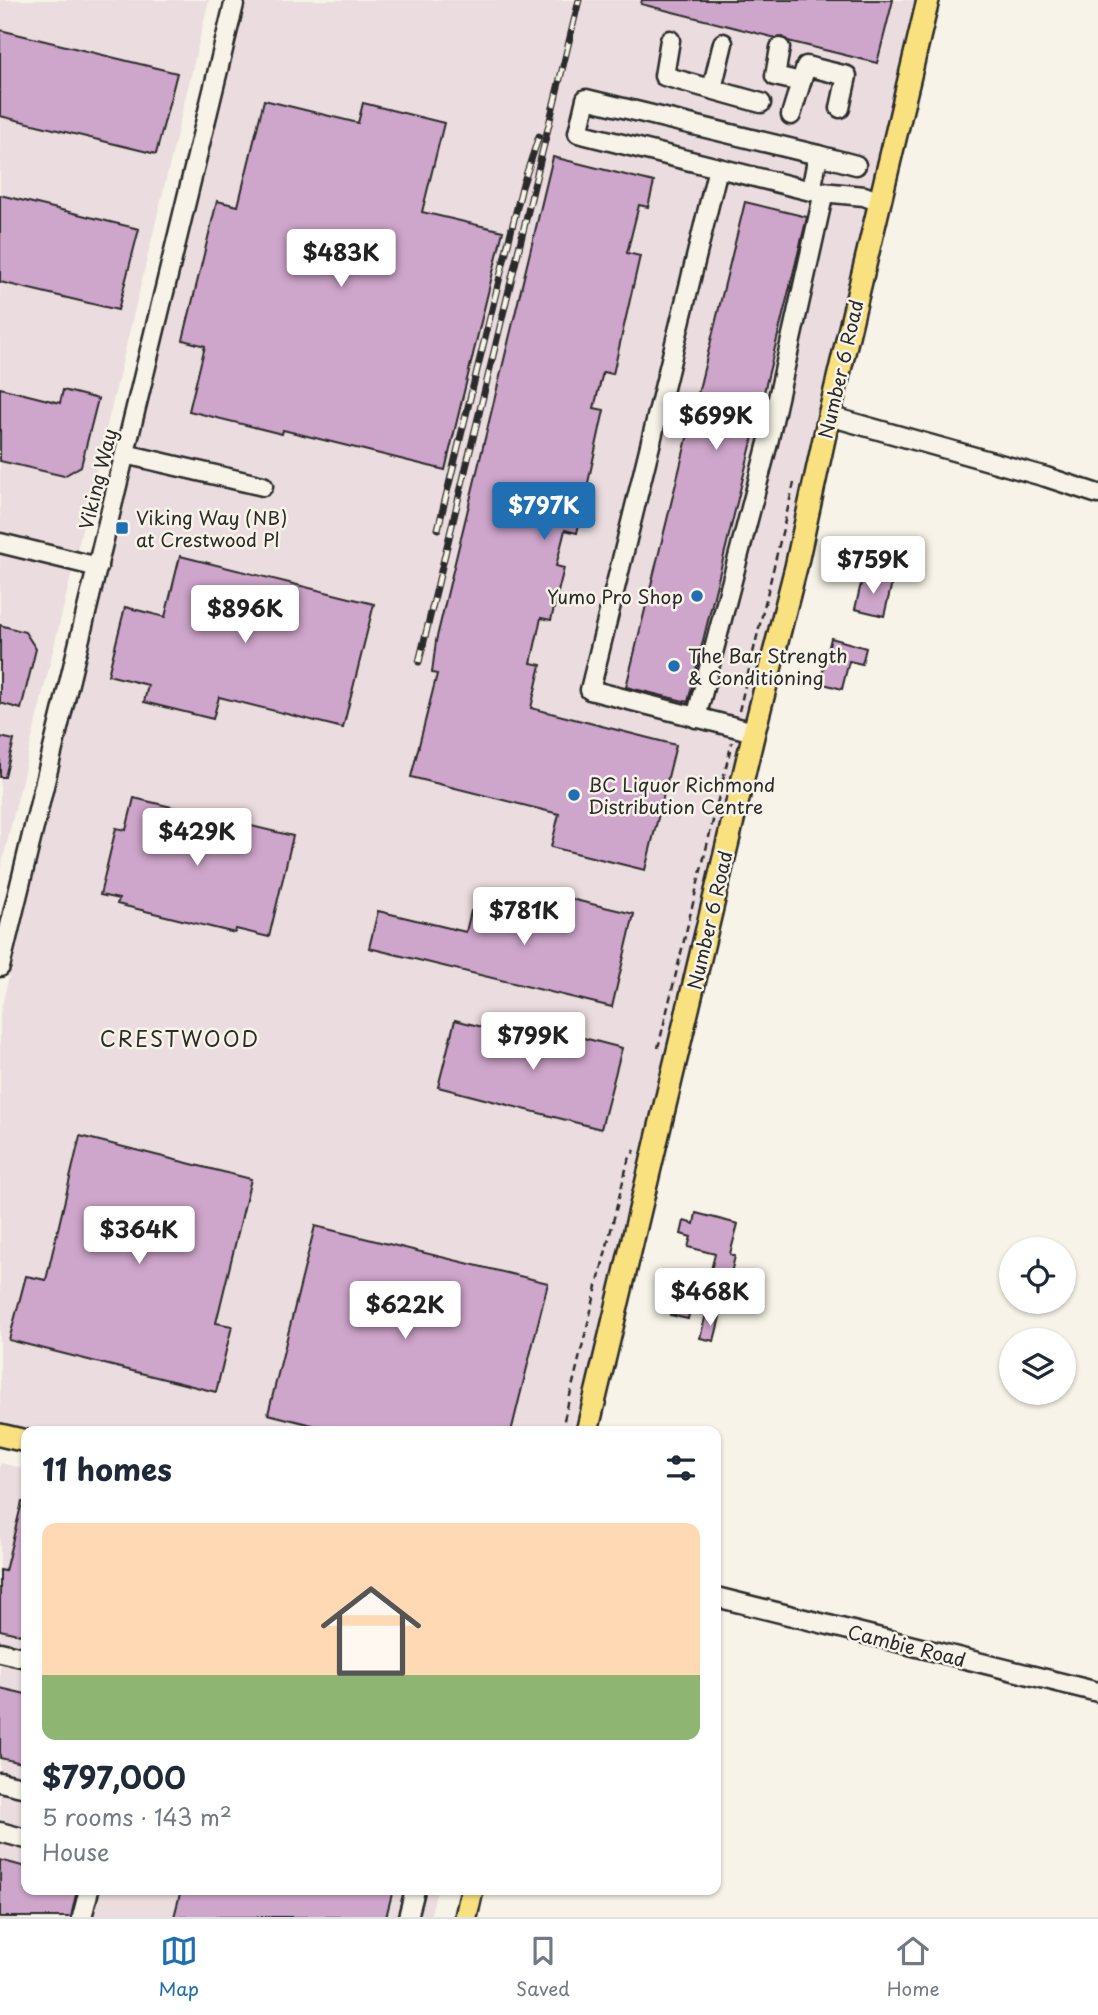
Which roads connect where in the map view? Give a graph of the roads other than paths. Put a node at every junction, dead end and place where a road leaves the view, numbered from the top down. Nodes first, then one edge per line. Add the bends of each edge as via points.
1 (235, 0) edge
2 (928, 0) edge
3 (670, 40) dead end
4 (723, 43) dead end
5 (780, 48) dead end
6 (801, 82) junction
7 (712, 89) junction
8 (761, 103) dead end
9 (840, 108) dead end
10 (791, 115) dead end
11 (818, 155) junction
12 (856, 165) dead end
13 (718, 168) junction
14 (818, 192) junction
15 (880, 202) junction
16 (829, 416) junction
17 (125, 454) junction
18 (264, 486) dead end
19 (1098, 494) edge
20 (0, 543) edge
21 (98, 566) junction
22 (696, 718) junction
23 (744, 730) junction
24 (0, 967) edge
25 (588, 1426) edge
26 (0, 1435) edge
27 (21, 1440) edge
28 (721, 1598) edge
29 (0, 1651) edge
30 (21, 1657) edge
31 (1098, 1692) edge
32 (0, 1782) edge
33 (21, 1787) edge
34 (0, 1832) edge
35 (21, 1838) edge
36 (88, 1895) edge
37 (414, 1895) edge
38 (471, 1895) edge
39 (82, 1917) edge
40 (408, 1917) edge
41 (466, 1917) edge

1 - 17 street, Viking Way
2 - 15 main road, Number 6 Road
3 - 7 street via 664,76
4 - 7 street
5 - 6 street via 775,76
6 - 9 street via 806,66 847,76
6 - 10 street
7 - 8 street
11 - 12 street
11 - 13 street via 586,99 578,134
11 - 14 street
13 - 14 street
13 - 22 street via 590,690
14 - 15 street
14 - 22 street via 768,443
15 - 16 main road, Number 6 Road
16 - 19 street
16 - 23 main road, Number 6 Road via 796,567
17 - 18 street
17 - 21 street, Viking Way
20 - 21 street
21 - 24 street, Viking Way
22 - 23 street
23 - 25 main road, Number 6 Road
26 - 27 main road
28 - 31 street, Cambie Road
29 - 30 street
32 - 33 street
34 - 35 street
36 - 39 street
37 - 40 street
38 - 41 main road

